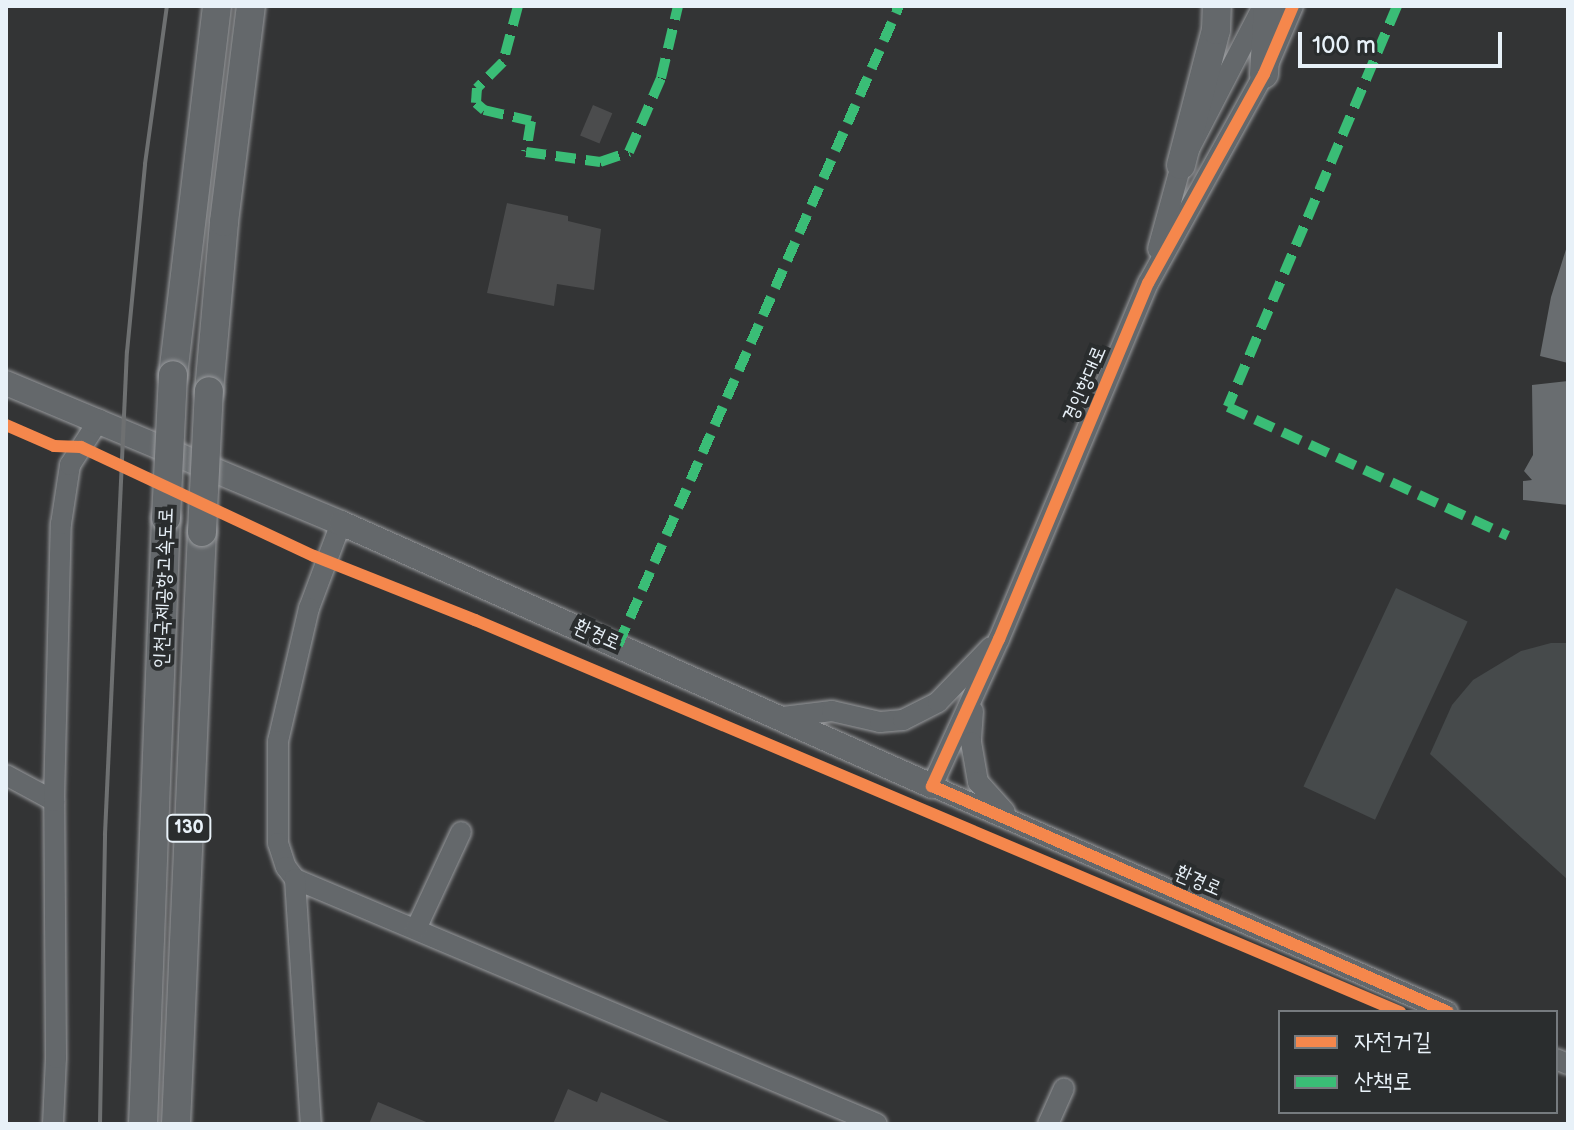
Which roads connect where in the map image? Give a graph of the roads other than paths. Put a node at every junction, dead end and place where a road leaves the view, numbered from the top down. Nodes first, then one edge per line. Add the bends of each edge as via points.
1 (217, 6) edge
2 (251, 6) edge
3 (1217, 6) edge
4 (1265, 6) edge
5 (1293, 6) edge
6 (1264, 74) junction
7 (1181, 165) junction
8 (1148, 283) junction
9 (6, 383) edge
10 (99, 420) junction
11 (341, 523) junction
12 (999, 639) junction
13 (974, 698) junction
14 (783, 717) junction
15 (6, 775) edge
16 (932, 786) junction
17 (54, 801) junction
18 (461, 832) dead end
19 (1053, 840) junction
20 (295, 879) junction
21 (416, 929) junction
22 (1443, 1010) edge
23 (1064, 1088) dead end
24 (53, 1124) edge
25 (143, 1124) edge
26 (176, 1124) edge
27 (311, 1124) edge
28 (877, 1124) edge
29 (1048, 1124) edge

1 - 25 highway, 인천국제공항고속도로 / 130, bridge via 173,375
2 - 26 highway, 인천국제공항고속도로 / 130, bridge via 209,391
3 - 7 highway via 1216,30
4 - 6 highway
4 - 7 street, 경인항대로
5 - 6 street, 경인항대로
6 - 8 street, 경인항대로
7 - 8 street, 경인항대로
8 - 12 street, 경인항대로
9 - 10 main road, 환경로
10 - 11 main road, 환경로
10 - 17 street via 70,465 61,524
11 - 14 main road, 환경로
11 - 20 street via 309,608 278,741 278,843
12 - 13 street, 경인항대로
12 - 14 street via 938,702 903,720 880,722 832,711
13 - 16 street, 경인항대로
13 - 19 street via 971,742 978,782 1007,815
14 - 16 main road, 환경로
15 - 17 street
16 - 19 street, 환경로
17 - 24 street
18 - 21 street
19 - 22 street, 환경로
20 - 21 street
20 - 27 street
21 - 28 street
23 - 29 street

